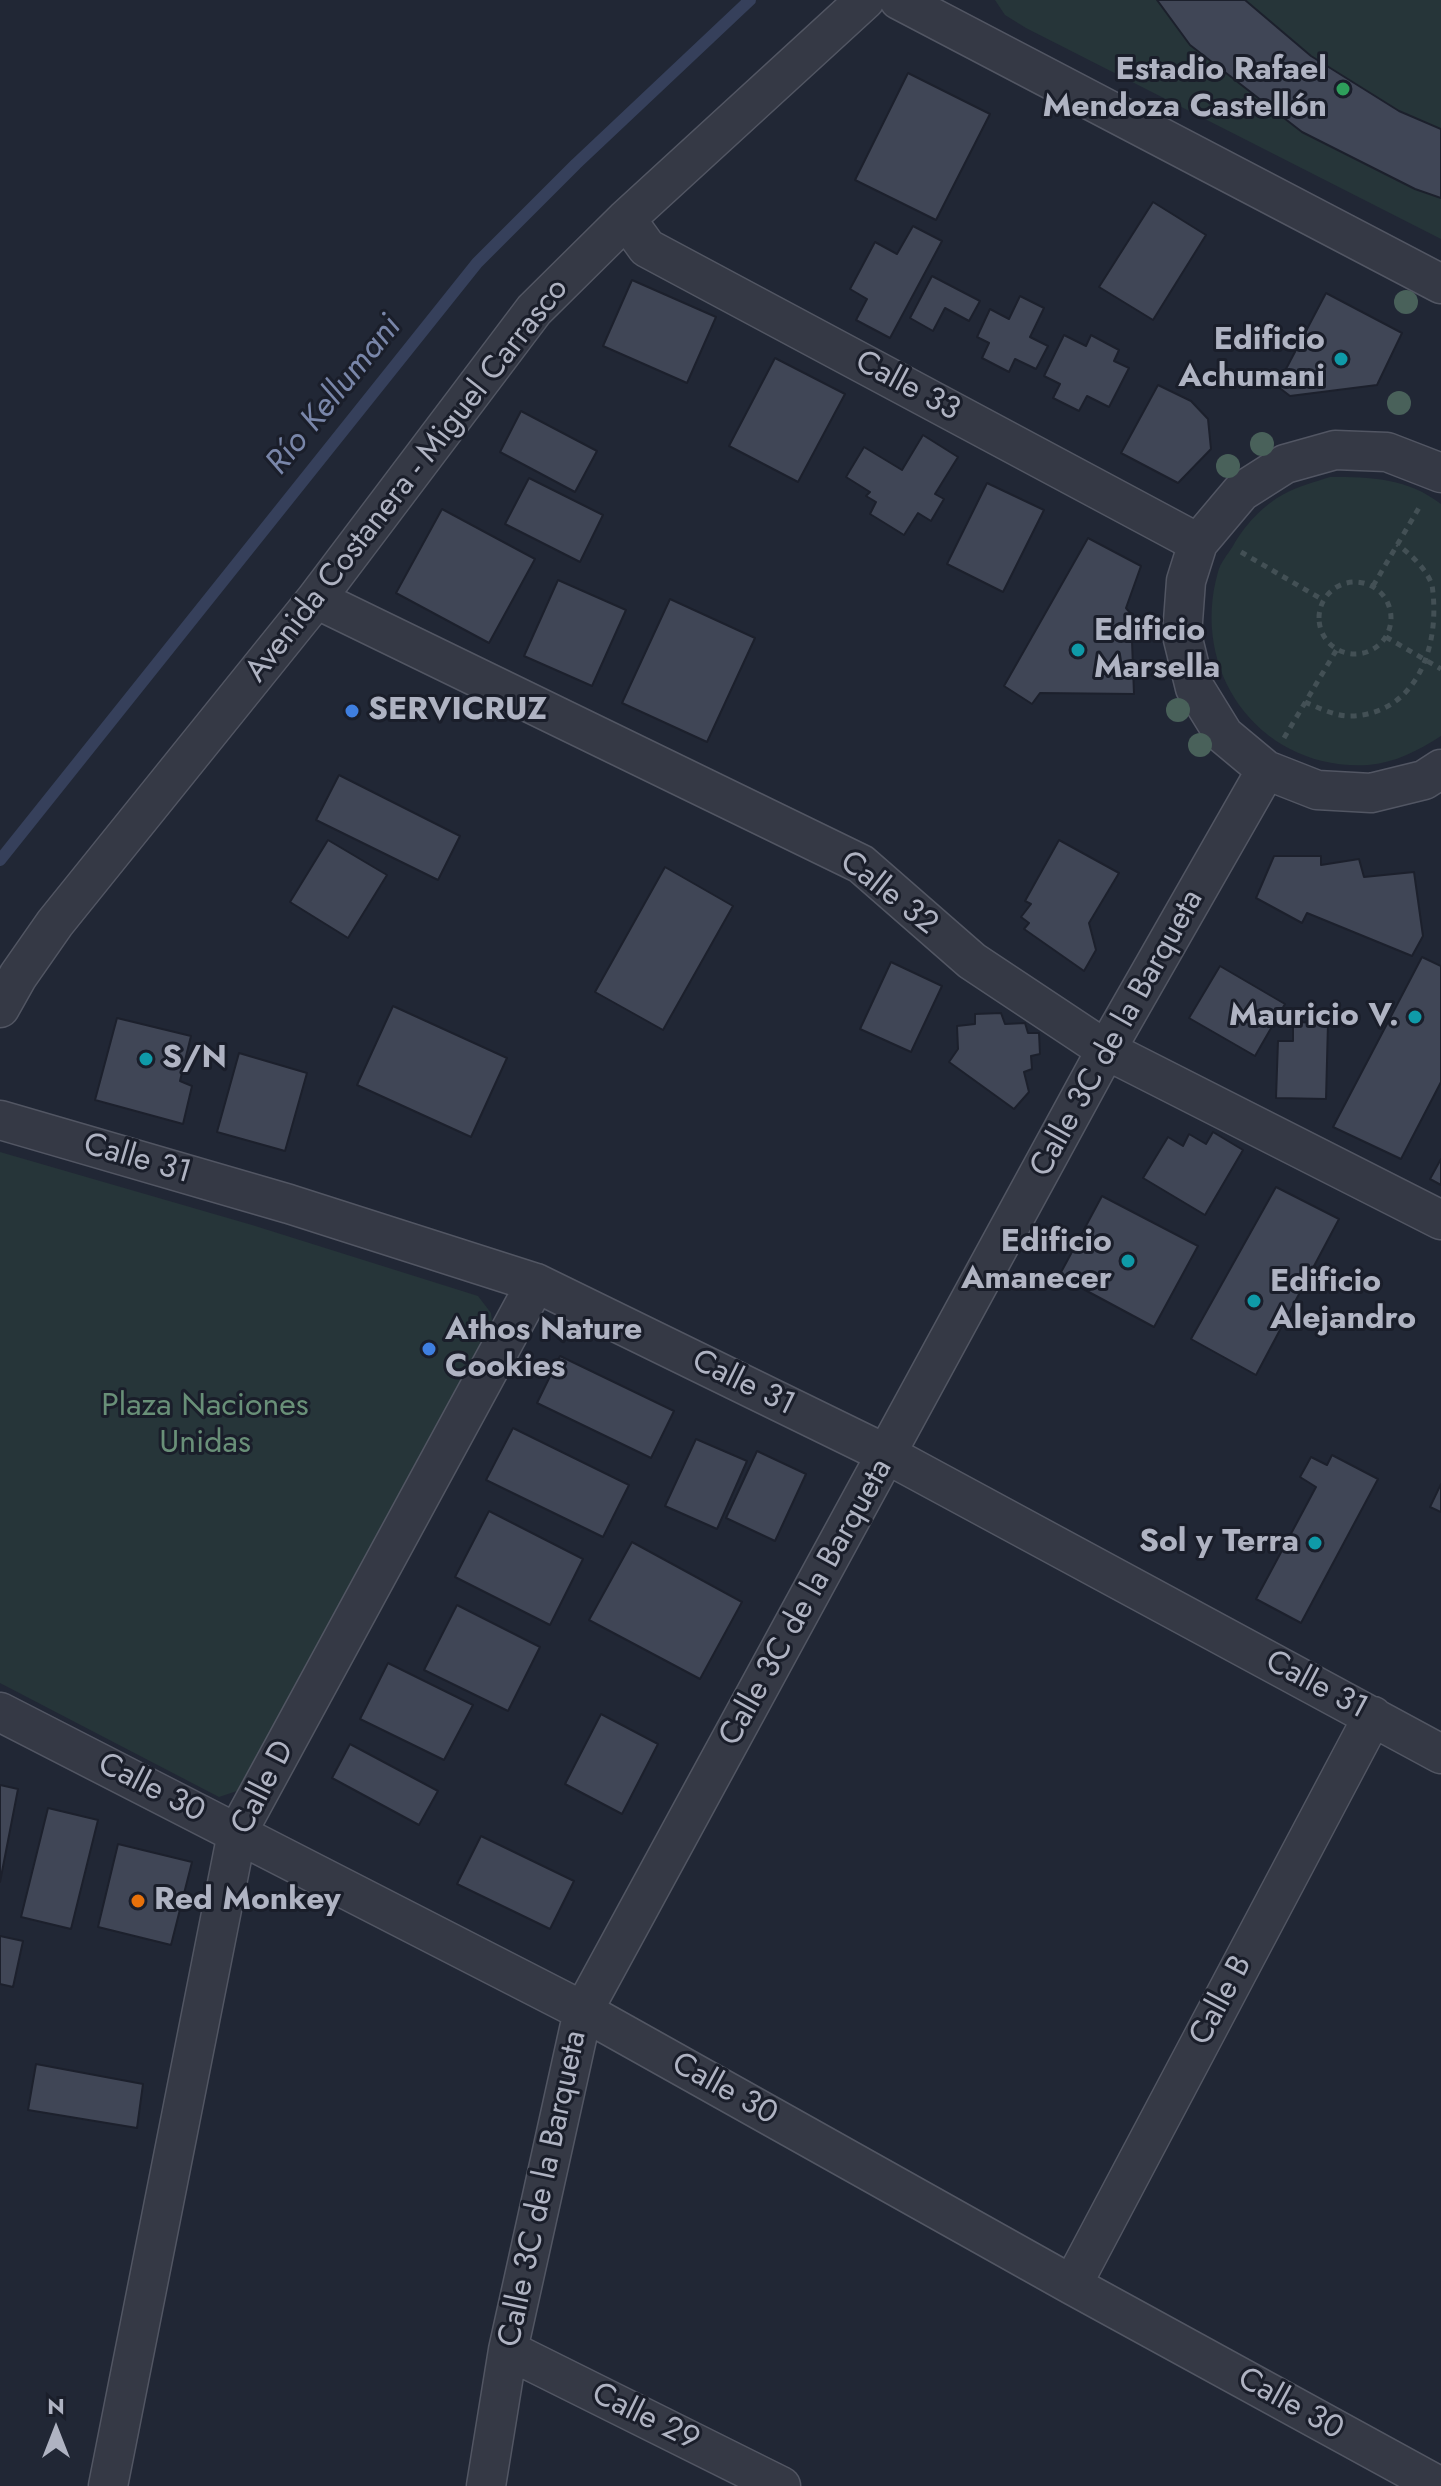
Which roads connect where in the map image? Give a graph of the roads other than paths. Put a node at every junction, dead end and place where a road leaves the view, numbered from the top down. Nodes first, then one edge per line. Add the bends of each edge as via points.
1 (865, 0) edge
2 (899, 0) edge
3 (626, 219) junction
4 (1441, 284) edge
5 (1439, 467) edge
6 (1198, 543) junction
7 (316, 599) junction
8 (1441, 769) edge
9 (1266, 770) junction
10 (0, 1008) edge
11 (1106, 1050) junction
12 (0, 1120) edge
13 (1441, 1220) edge
14 (536, 1283) junction
15 (888, 1455) junction
16 (0, 1712) edge
17 (1373, 1716) junction
18 (1441, 1754) edge
19 (237, 1833) junction
20 (583, 2011) junction
21 (1072, 2285) junction
22 (508, 2350) junction
23 (108, 2486) edge
24 (486, 2486) edge
25 (781, 2486) edge
26 (1439, 2486) edge

1 - 3 street, Avenida Costanera - Miguel Carrasco
2 - 4 street
3 - 6 street, Calle 33 via 647,248
3 - 7 street, Avenida Costanera - Miguel Carrasco via 534,310
5 - 6 street via 1387,452 1335,450 1285,464 1241,492
6 - 9 street via 1186,581 1182,635 1195,688 1224,735
7 - 10 street, Avenida Costanera - Miguel Carrasco via 55,923
7 - 11 street, Calle 32 via 861,864 972,961
8 - 9 street via 1424,780 1371,793 1317,790
9 - 11 street, Calle 3C de la Barqueta
11 - 13 street, Calle 32
11 - 15 street, Calle 3C de la Barqueta
12 - 14 street, Calle 31
14 - 15 street, Calle 31
14 - 19 street, Calle D
15 - 17 street, Calle 31
15 - 20 street, Calle 3C de la Barqueta
16 - 19 street, Calle 30
17 - 18 street, Calle 31
17 - 21 street, Calle B
19 - 20 street, Calle 30
19 - 23 street, Calle D
20 - 21 street, Calle 30
20 - 22 street, Calle 3C de la Barqueta
21 - 26 street, Calle 30
22 - 24 street, Calle 3C de la Barqueta
22 - 25 street, Calle 29

